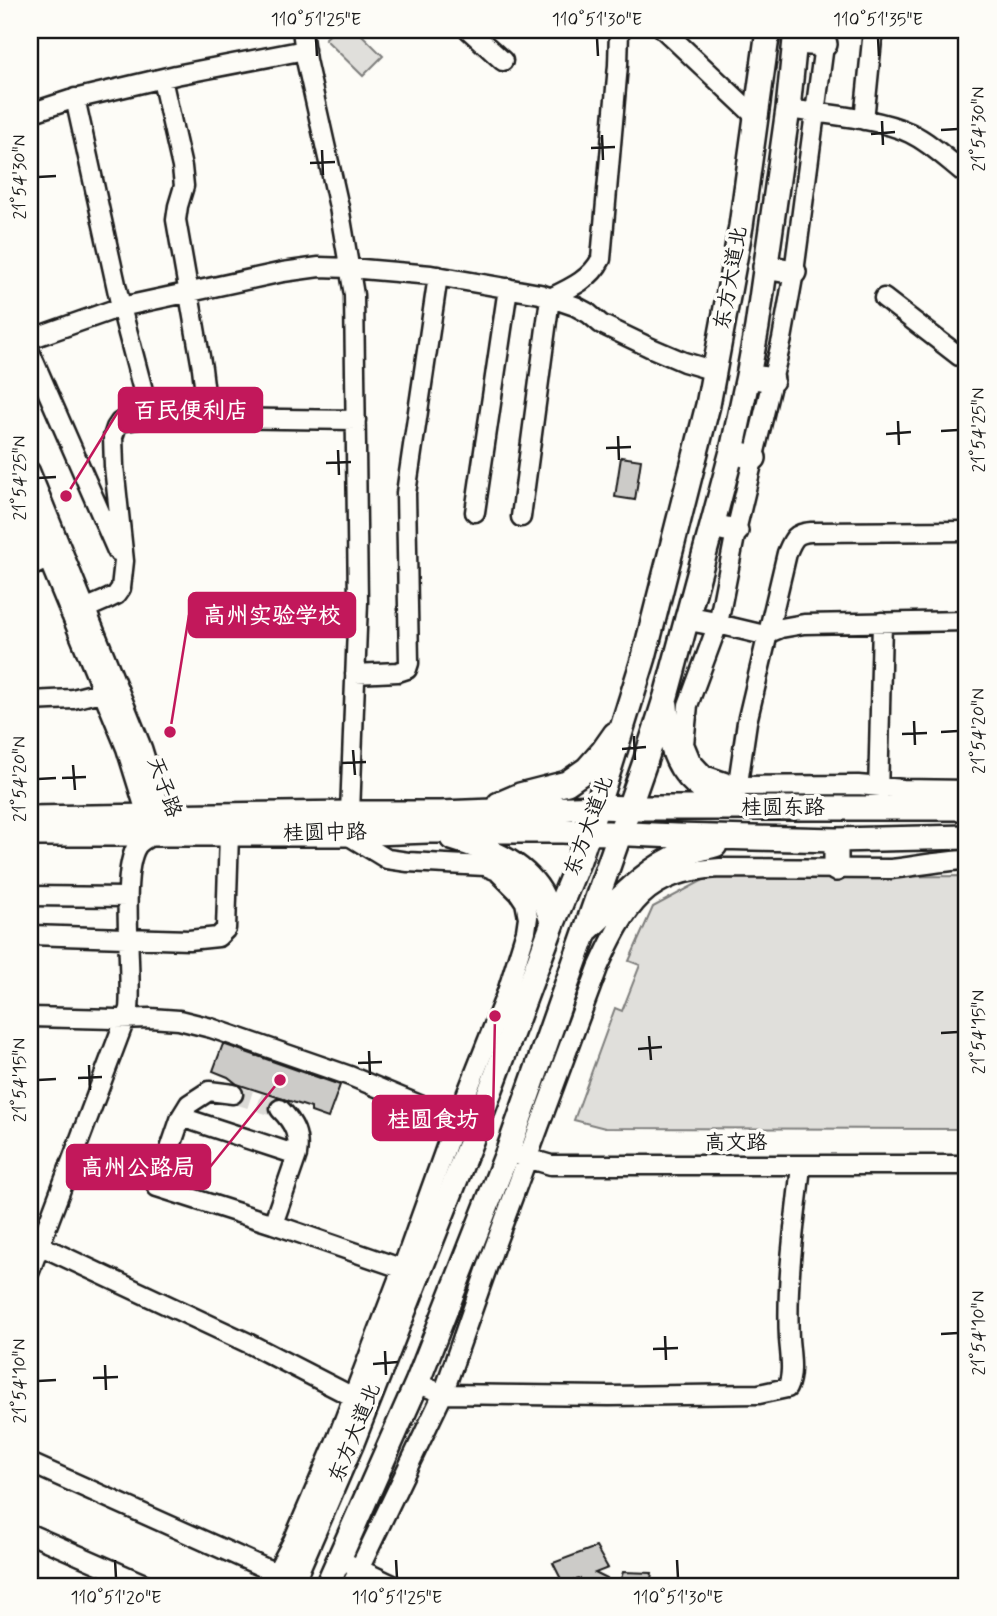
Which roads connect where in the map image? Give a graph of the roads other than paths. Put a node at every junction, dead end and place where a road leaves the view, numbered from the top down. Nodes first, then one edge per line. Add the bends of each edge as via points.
1 (302, 30) edge
2 (469, 30) edge
3 (619, 30) edge
4 (664, 30) edge
5 (768, 30) edge
6 (873, 30) edge
7 (796, 36) edge
8 (826, 37) edge
9 (305, 50) junction
10 (503, 61) dead end
11 (162, 79) junction
12 (75, 99) junction
13 (788, 108) junction
14 (30, 113) edge
15 (816, 113) junction
16 (756, 117) junction
17 (864, 120) junction
18 (967, 175) edge
19 (765, 267) junction
20 (350, 268) junction
21 (794, 272) junction
22 (438, 276) junction
23 (508, 288) junction
24 (188, 293) junction
25 (550, 298) junction
26 (884, 298) dead end
27 (121, 307) junction
28 (30, 339) edge
29 (30, 352) edge
30 (967, 359) edge
31 (715, 371) junction
32 (748, 376) junction
33 (772, 380) junction
34 (150, 417) junction
35 (208, 418) junction
36 (356, 420) junction
37 (703, 425) junction
38 (734, 443) junction
39 (754, 458) junction
40 (30, 471) edge
41 (475, 512) dead end
42 (30, 515) edge
43 (521, 517) dead end
44 (712, 526) junction
45 (736, 531) junction
46 (967, 531) edge
47 (55, 555) junction
48 (124, 561) junction
49 (30, 567) edge
50 (78, 612) junction
51 (687, 618) junction
52 (967, 621) edge
53 (882, 622) junction
54 (718, 624) junction
55 (769, 633) junction
56 (355, 674) junction
57 (110, 690) junction
58 (666, 696) junction
59 (30, 701) edge
60 (625, 720) junction
61 (967, 790) edge
62 (736, 797) junction
63 (878, 797) junction
64 (598, 807) junction
65 (629, 808) junction
66 (967, 808) edge
67 (480, 811) junction
68 (30, 818) edge
69 (155, 822) junction
70 (348, 823) junction
71 (428, 831) junction
72 (589, 831) junction
73 (621, 833) junction
74 (30, 834) edge
75 (229, 834) junction
76 (967, 837) edge
77 (746, 838) junction
78 (836, 839) junction
79 (967, 860) edge
80 (836, 869) junction
81 (30, 896) edge
82 (128, 897) junction
83 (552, 923) junction
84 (586, 931) junction
85 (30, 936) edge
86 (129, 938) junction
87 (533, 977) junction
88 (565, 990) junction
89 (30, 1017) edge
90 (124, 1019) junction
91 (233, 1094) tunnel mouth
92 (280, 1110) tunnel mouth
93 (181, 1117) junction
94 (467, 1122) junction
95 (297, 1155) junction
96 (517, 1155) junction
97 (967, 1165) edge
98 (801, 1166) junction
99 (273, 1224) junction
100 (39, 1245) junction
101 (30, 1271) edge
102 (410, 1272) junction
103 (417, 1383) junction
104 (443, 1394) junction
105 (360, 1401) junction
106 (30, 1463) edge
107 (30, 1534) edge
108 (349, 1565) junction
109 (282, 1582) edge
110 (149, 1586) edge
111 (327, 1586) edge
112 (351, 1586) edge
113 (395, 1586) edge

1 - 9 street
2 - 10 street
3 - 25 street via 601,258 595,270
4 - 16 street
5 - 16 main road, 东方大道北
6 - 17 street
7 - 8 main road
7 - 13 main road, 东方大道北
8 - 15 street
9 - 11 street
9 - 20 street
11 - 12 street
11 - 24 street via 182,167 184,186 176,220
12 - 14 street
12 - 27 street
13 - 15 street
13 - 19 main road, 东方大道北
15 - 17 street
15 - 21 street
16 - 31 main road, 东方大道北
17 - 18 street via 909,132
19 - 21 main road
19 - 32 main road, 东方大道北
20 - 22 street
20 - 24 street via 319,267
20 - 36 street
21 - 33 street
22 - 23 street
22 - 56 street via 407,493 410,663 398,672
23 - 25 street
23 - 41 street
24 - 27 street
24 - 35 street
25 - 31 street via 575,306 649,347
25 - 43 street
26 - 30 street
27 - 28 street
27 - 34 street
29 - 48 street
31 - 37 main road, 东方大道北
32 - 33 main road
32 - 38 main road, 东方大道北
33 - 39 street
34 - 35 street
34 - 48 street via 120,422 113,437
35 - 36 street
36 - 56 street
37 - 38 main road
37 - 60 main road, 东方大道北
38 - 39 main road
38 - 44 main road, 东方大道北
39 - 45 street
40 - 47 street, 天子路
42 - 47 street, 天子路
44 - 45 main road
44 - 51 main road, 东方大道北
45 - 54 street
46 - 55 street via 798,534 787,553
47 - 49 street
47 - 50 street, 天子路
48 - 50 street via 116,594
50 - 57 street, 天子路
51 - 54 main road
51 - 58 main road, 东方大道北
52 - 53 street
53 - 55 street via 804,624
53 - 63 street
54 - 55 street
54 - 62 street via 688,705 684,744 704,775
55 - 62 street via 747,722
56 - 70 street
57 - 59 street via 73,699
57 - 69 street, 天子路 via 142,748
58 - 62 main road via 667,722 678,764 709,794
58 - 65 main road, 东方大道北
60 - 64 main road, 东方大道北
60 - 67 main road via 587,769 567,783
61 - 63 street via 903,789
62 - 63 main road, 桂圆东路
62 - 65 main road, 桂圆东路
63 - 66 main road, 桂圆东路
64 - 65 main road, 桂圆东路
64 - 67 main road, 桂圆中路
64 - 72 main road, 东方大道北
65 - 73 main road, 东方大道北
67 - 70 main road, 桂圆中路
68 - 69 main road, 桂圆中路
69 - 70 main road, 桂圆中路
69 - 74 main road, 桂圆中路
69 - 75 main road, 桂圆中路
69 - 82 street via 133,855
70 - 71 main road, 桂圆中路
70 - 75 main road, 桂圆中路
70 - 94 street via 387,859 485,866 497,871 525,902 526,931
71 - 72 main road, 桂圆中路
71 - 83 main road via 470,843 522,871 540,892
72 - 73 main road, 桂圆中路
72 - 83 main road, 东方大道北
73 - 77 main road, 桂圆东路
73 - 84 main road, 东方大道北
75 - 86 street via 223,933 208,939
76 - 78 main road, 桂圆东路
77 - 78 main road, 桂圆东路
77 - 84 main road via 682,854 656,869
78 - 80 main road
79 - 80 street via 891,869
80 - 96 street via 698,869 664,879 643,893 614,932
81 - 82 street
82 - 86 street
83 - 87 main road, 东方大道北
84 - 88 main road, 东方大道北
85 - 86 street
86 - 90 street via 130,1000
87 - 88 main road
87 - 94 main road, 东方大道北
88 - 96 main road, 东方大道北
89 - 90 street
90 - 94 street via 179,1020 211,1028
90 - 100 street
91 - 93 street via 209,1091 189,1104
92 - 95 street via 295,1129
93 - 95 street
93 - 99 street via 157,1187
94 - 102 main road, 东方大道北
95 - 99 street
96 - 98 street, 高文路 via 551,1165
96 - 103 main road, 东方大道北
96 - 104 street
97 - 98 street, 高文路
98 - 104 street via 788,1305 787,1388 724,1395
99 - 102 street
100 - 101 street
100 - 105 street
102 - 105 main road, 东方大道北
103 - 104 street
103 - 108 main road, 东方大道北
104 - 108 street
105 - 109 main road, 东方大道北
106 - 109 street
107 - 110 street
108 - 111 main road, 东方大道北
108 - 112 street
108 - 113 street

